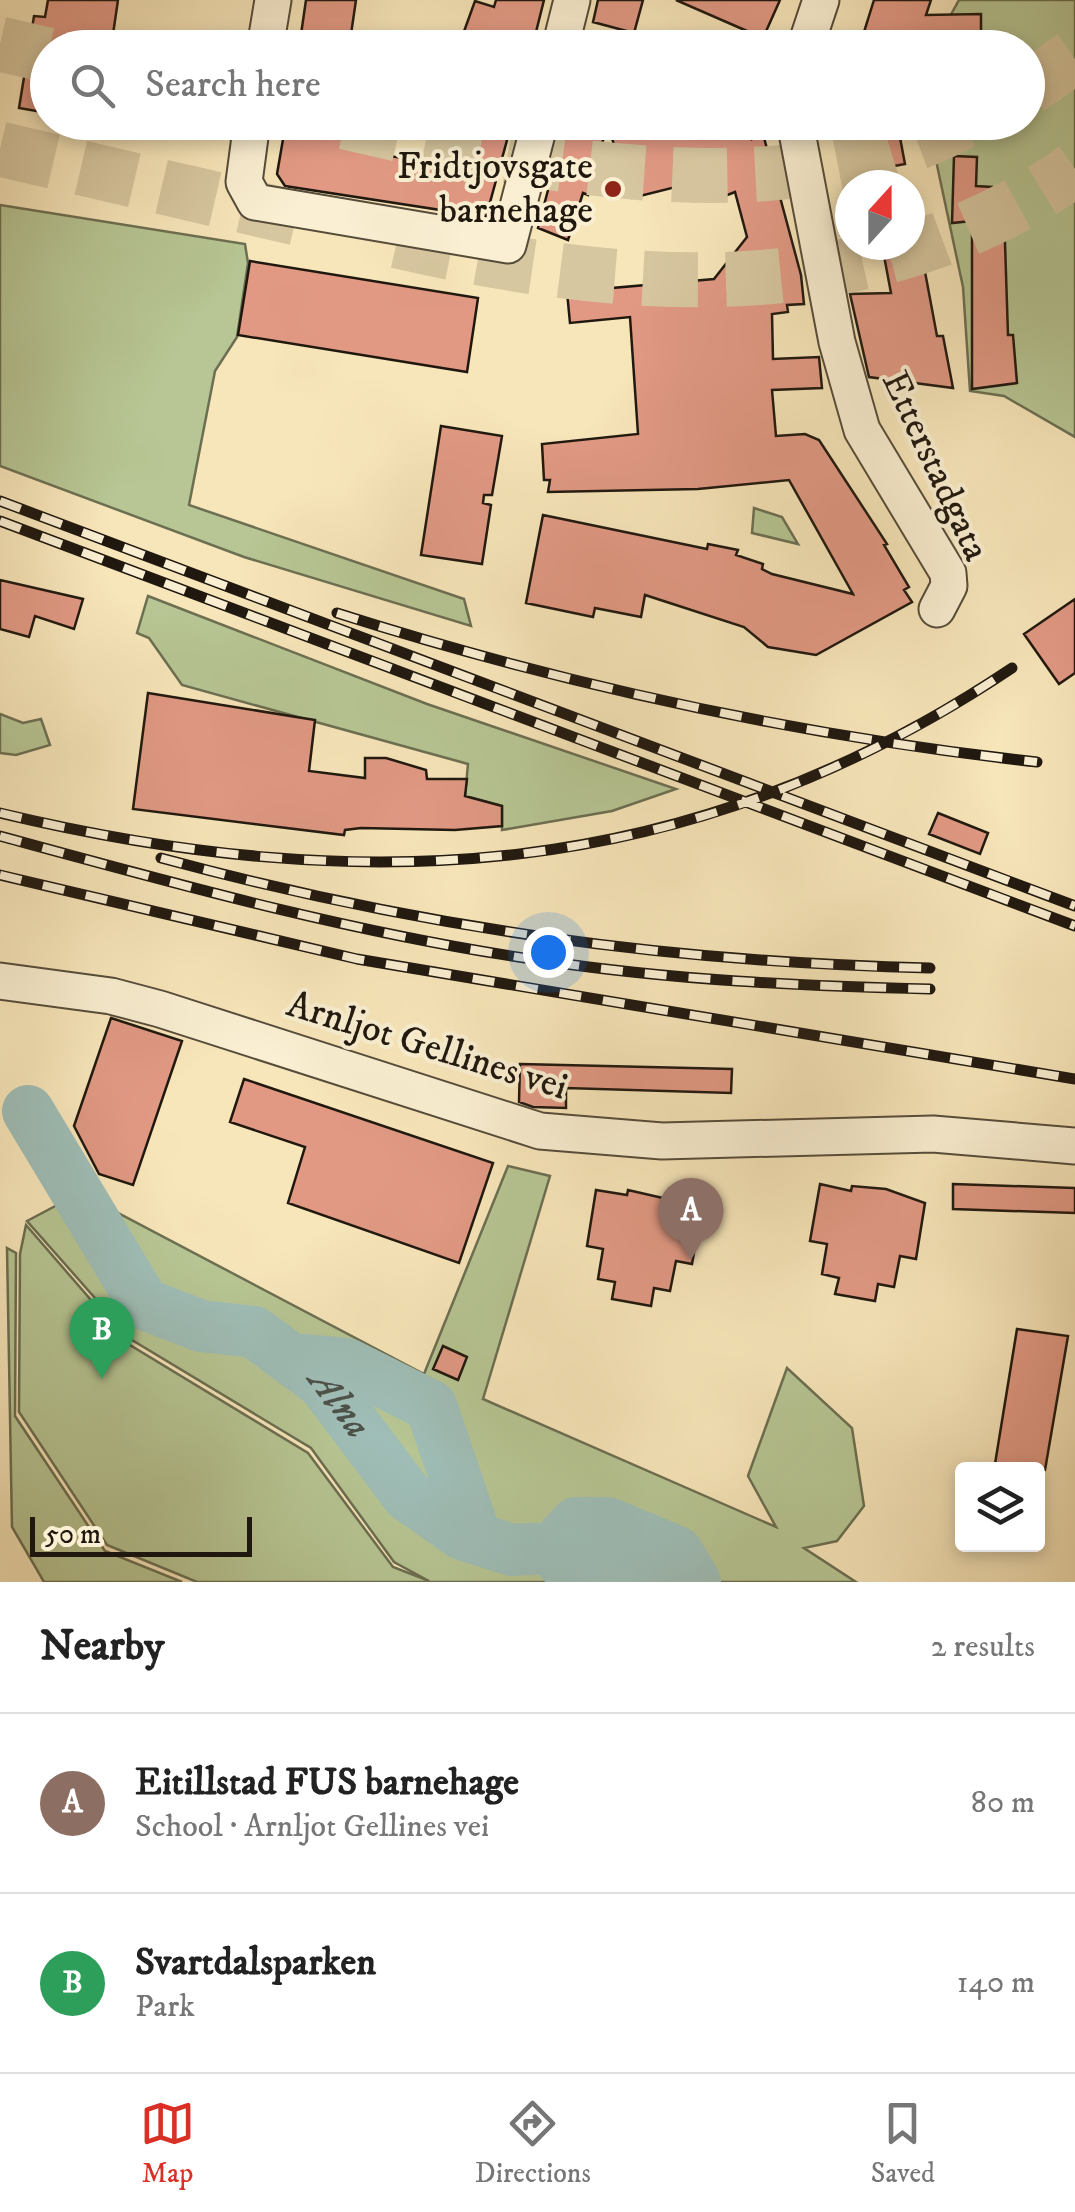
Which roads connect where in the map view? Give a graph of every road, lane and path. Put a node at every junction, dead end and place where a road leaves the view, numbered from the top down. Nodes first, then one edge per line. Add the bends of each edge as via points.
1 (273, 0) edge
2 (572, 0) edge
3 (821, 0) edge
4 (268, 30) edge
5 (564, 30) edge
6 (811, 30) edge
7 (249, 140) edge
8 (535, 140) edge
9 (799, 140) edge
10 (938, 608) dead end
11 (0, 981) edge
12 (1075, 1146) edge

1 - 4 street
2 - 5 street
3 - 6 street
7 - 8 street via 248,197 278,208 508,245
9 - 10 street, Etterstadgata via 851,396 884,472 948,573 950,586
11 - 12 street, Arnljot Gellines vei via 144,1004 540,1131 662,1141 920,1133

